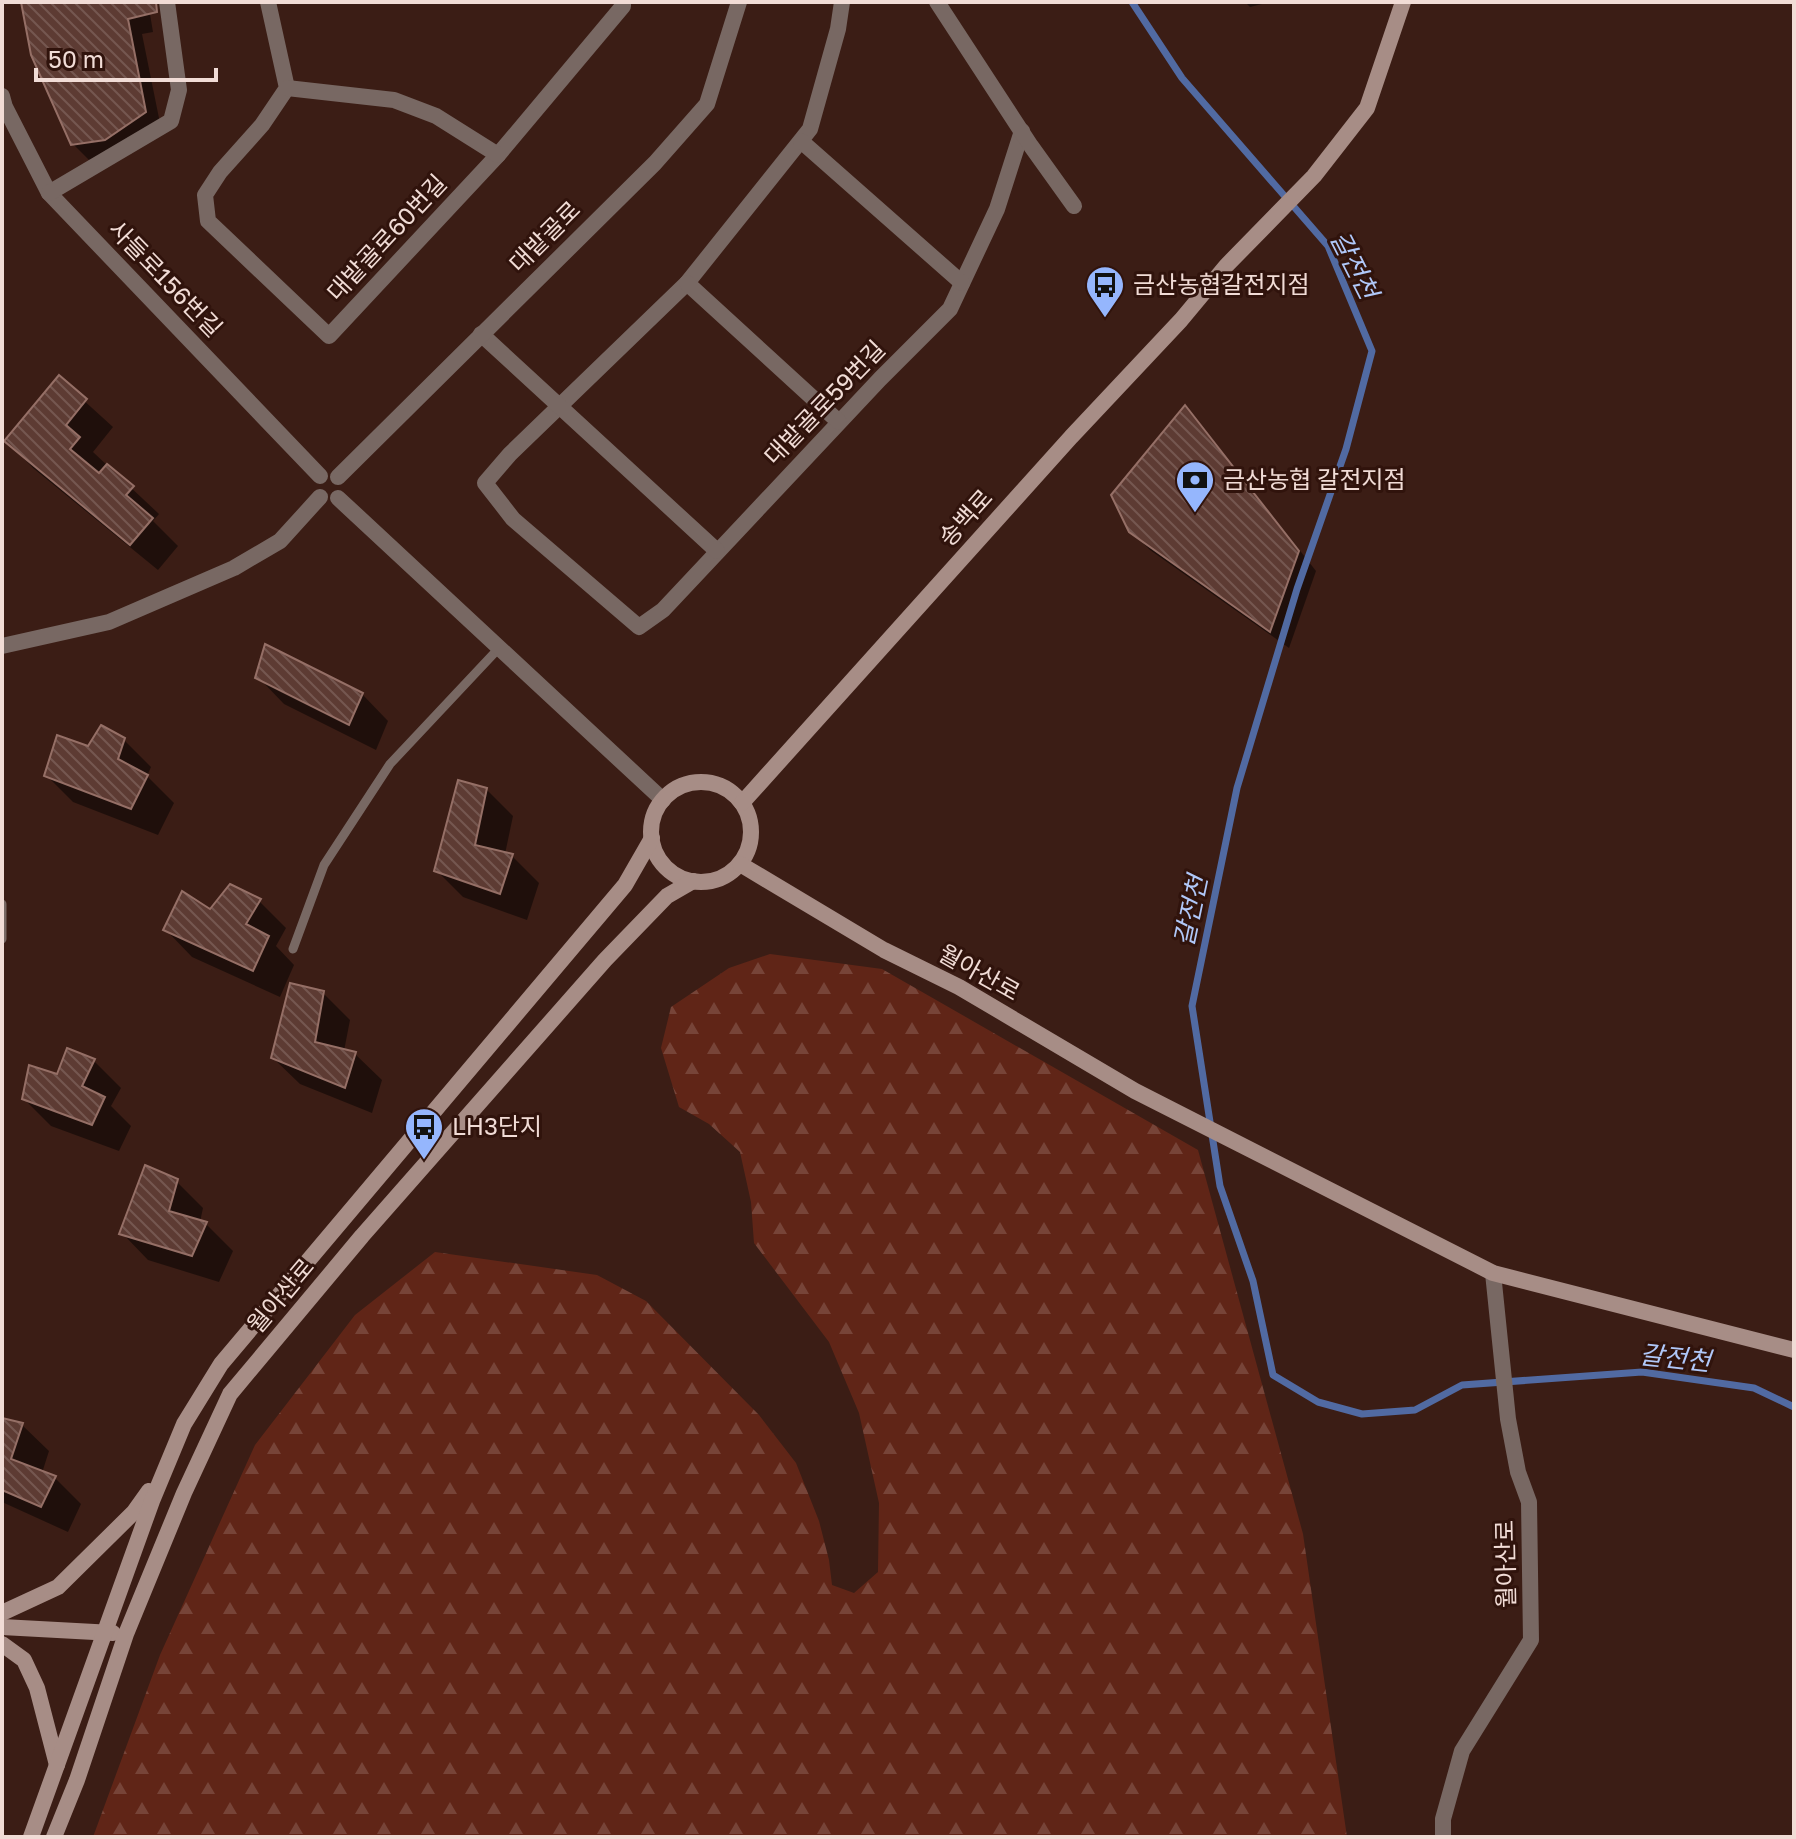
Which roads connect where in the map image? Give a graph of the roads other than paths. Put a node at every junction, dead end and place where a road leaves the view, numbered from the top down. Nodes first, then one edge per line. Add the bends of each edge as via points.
1 (167, 2) edge
2 (268, 2) edge
3 (623, 2) edge
4 (739, 2) edge
5 (842, 2) edge
6 (937, 2) edge
7 (1403, 2) edge
8 (287, 88) junction
9 (2, 96) edge
10 (1022, 131) junction
11 (801, 141) junction
12 (498, 155) junction
13 (49, 193) junction
14 (1074, 206) dead end
15 (687, 283) junction
16 (962, 283) junction
17 (481, 334) junction
18 (559, 407) junction
19 (839, 422) junction
20 (320, 476) junction
21 (338, 477) junction
22 (320, 497) junction
23 (338, 498) junction
24 (717, 551) junction
25 (2, 646) edge
26 (499, 648) junction
27 (663, 800) junction
28 (742, 803) junction
29 (652, 838) junction
30 (740, 864) junction
31 (693, 881) junction
32 (2, 904) edge
33 (2, 939) edge
34 (293, 949) dead end
35 (1493, 1273) junction
36 (1794, 1350) edge
37 (164, 1470) junction
38 (2, 1613) edge
39 (2, 1627) edge
40 (105, 1632) junction
41 (126, 1634) junction
42 (2, 1644) edge
43 (57, 1765) junction
44 (31, 1837) edge
45 (54, 1837) edge
46 (1443, 1837) edge

1 - 13 street via 179,90 171,121
2 - 8 street
3 - 12 street, 대밭골로60번길
4 - 17 street, 대밭골로 via 707,104 655,163
5 - 11 street via 810,129
6 - 10 street
7 - 28 main road, 송백로 via 1367,108 1314,176 1226,266
8 - 12 street via 394,100 436,116
8 - 12 street, 대밭골로60번길 via 205,195 208,221 329,336
9 - 13 street, 사들로156번길
10 - 14 street
10 - 16 street, 대밭골로59번길 via 997,209
11 - 15 street
11 - 16 street
13 - 20 street, 사들로156번길
15 - 18 street
15 - 19 street
16 - 19 street, 대밭골로59번길 via 950,309
17 - 18 street
17 - 21 street, 대밭골로
18 - 24 street
18 - 24 street, 대밭골로59번길 via 485,483 513,519 639,627 663,610
19 - 24 street, 대밭골로59번길
20 - 21 street
20 - 22 street via 315,489
21 - 23 street via 343,488
22 - 23 street
22 - 25 street via 280,541 234,568 109,622
23 - 26 street
26 - 27 street
26 - 34 lane via 390,764 324,865
27 - 28 main road via 684,785 709,783
27 - 29 main road via 652,823
28 - 30 main road via 750,841
29 - 31 main road via 660,861
29 - 37 main road via 625,885 221,1364 184,1424
30 - 31 main road via 718,879
30 - 35 main road, 월아산로 via 1135,1091
31 - 41 main road, 월아산로 via 667,896 605,960 230,1394
32 - 33 lane
35 - 36 main road
35 - 46 street, 월아산로 via 1508,1419 1529,1502 1531,1640 1462,1751
37 - 38 main road via 134,1512 58,1587
37 - 40 main road
39 - 40 main road
40 - 41 main road
40 - 43 main road
41 - 45 main road, 월아산로
42 - 43 main road via 24,1660 37,1688
43 - 44 main road

